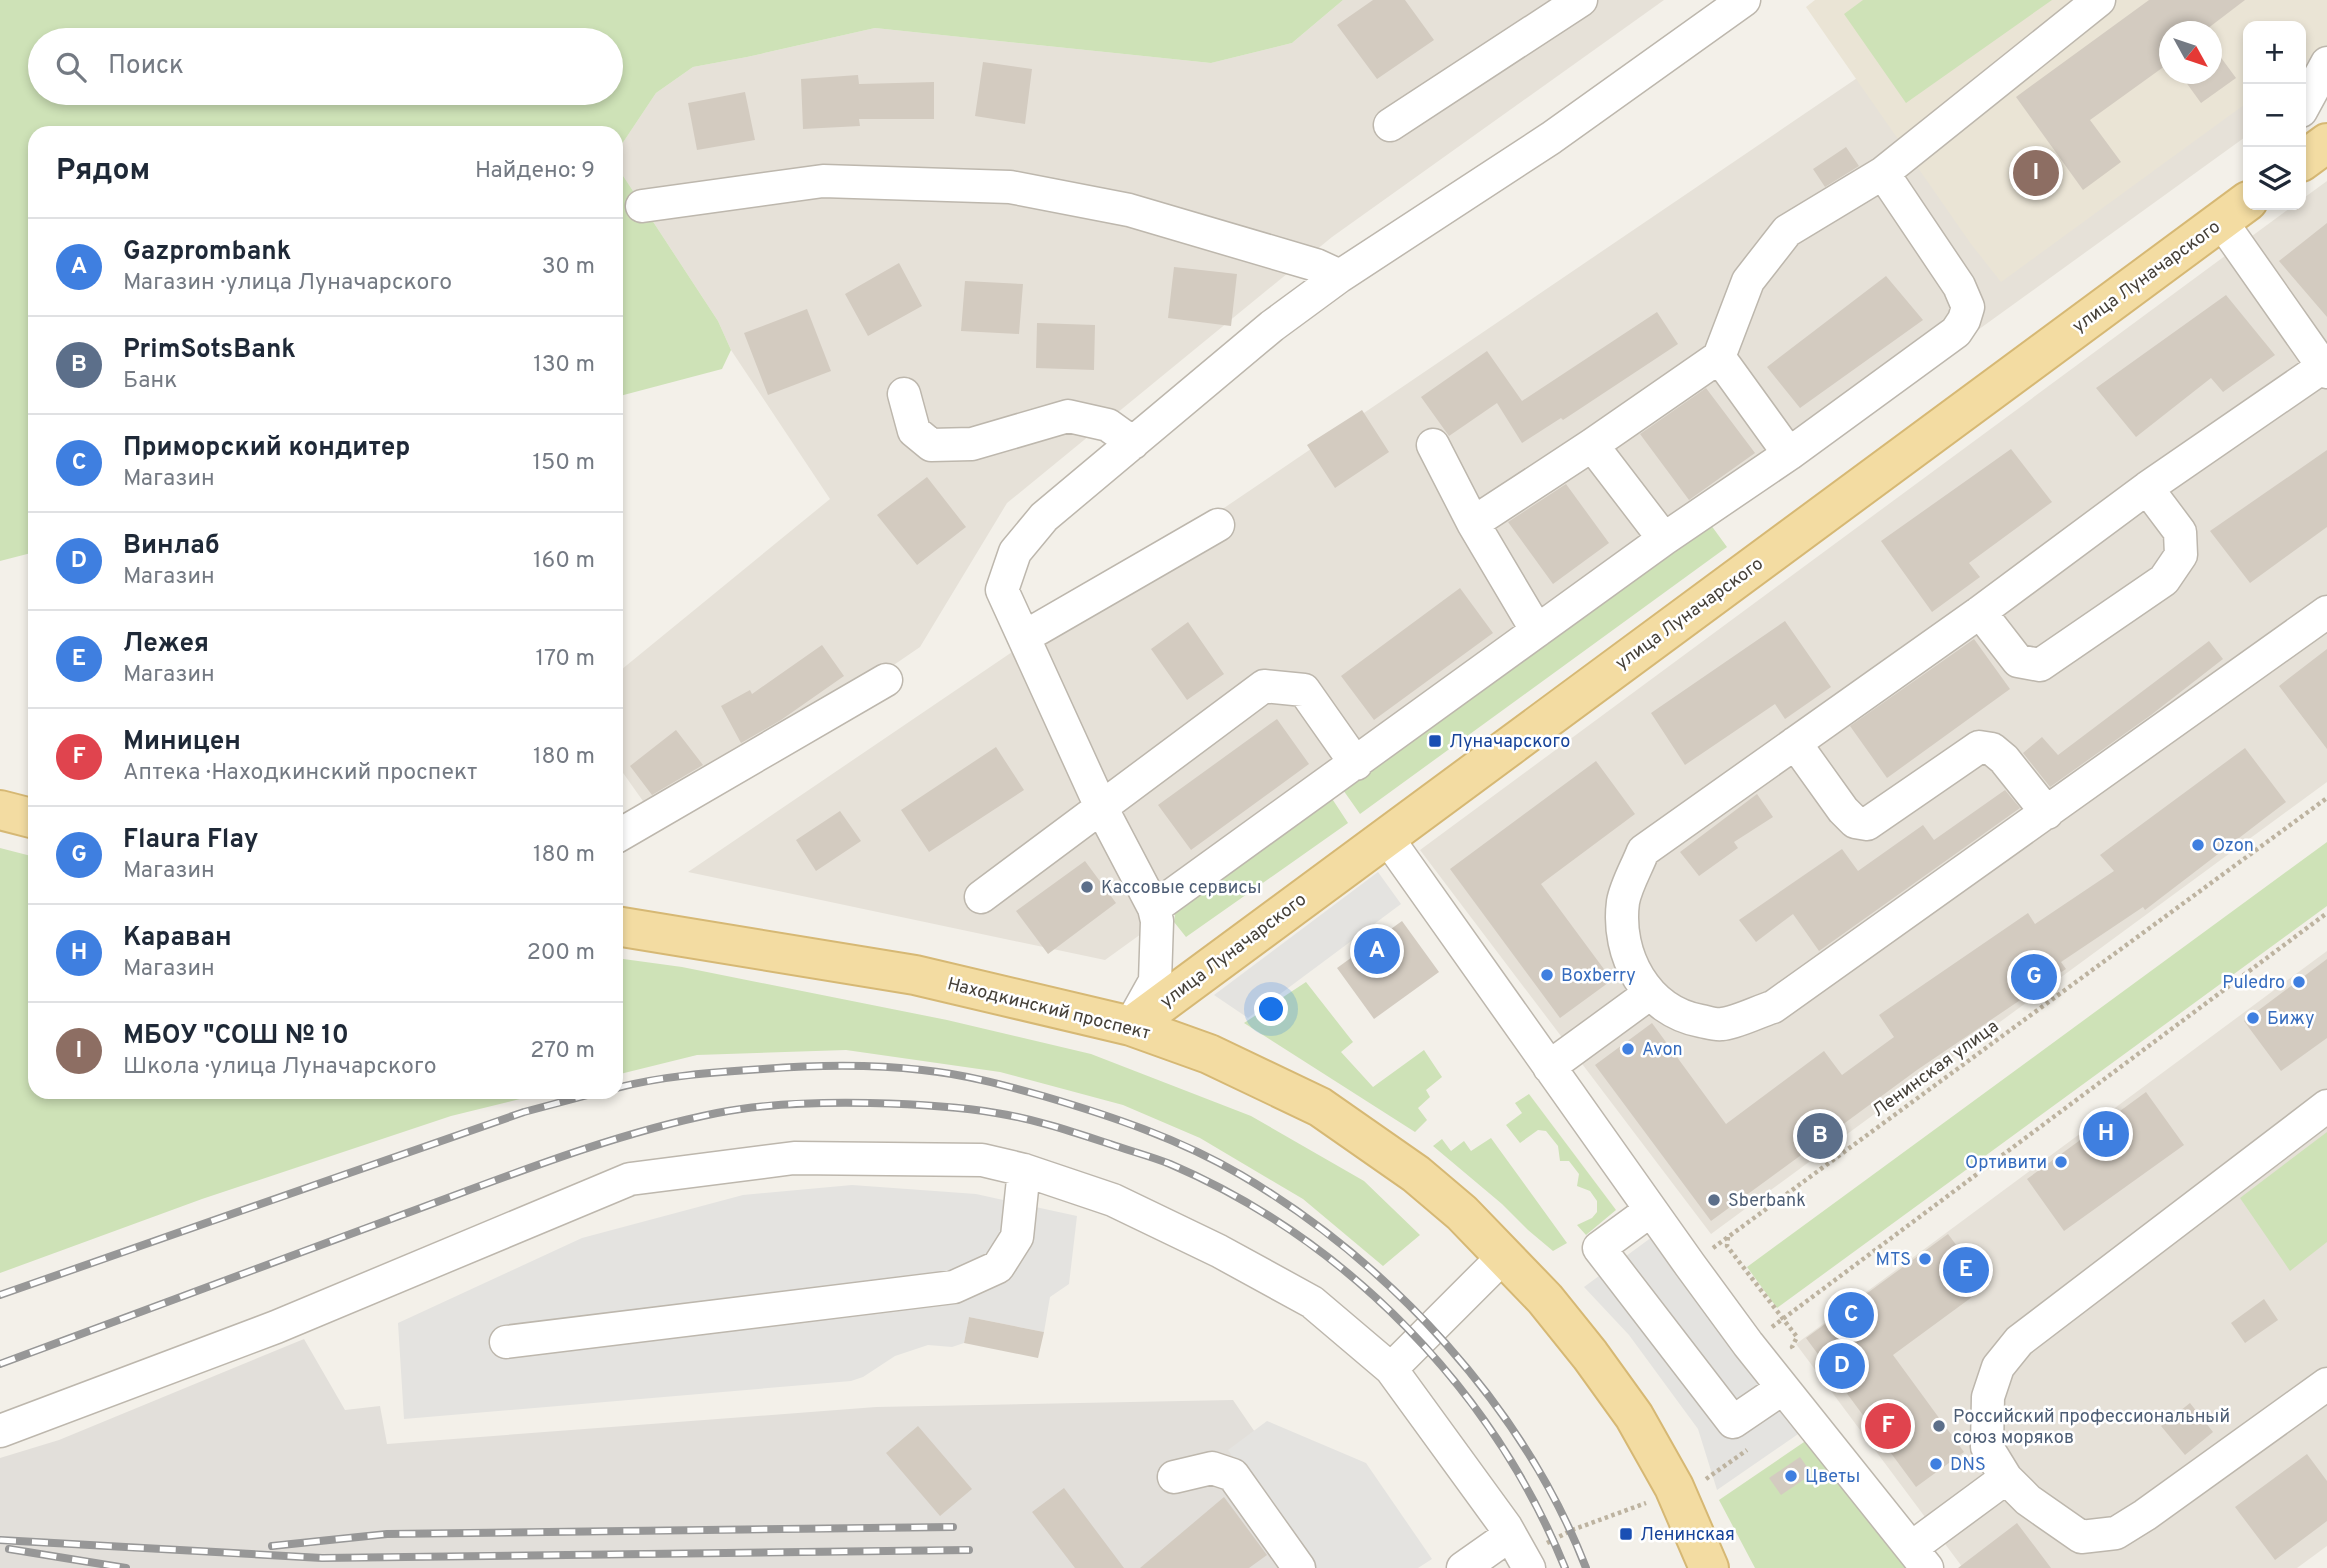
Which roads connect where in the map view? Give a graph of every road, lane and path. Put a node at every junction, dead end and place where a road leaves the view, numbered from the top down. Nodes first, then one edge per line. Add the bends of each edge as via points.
1 (1744, 0) edge
2 (2099, 0) edge
3 (1582, 1) edge
4 (2327, 63) edge
5 (2306, 102) edge
6 (1390, 125) dead end
7 (2327, 143) edge
8 (2306, 158) edge
9 (1883, 173) junction
10 (642, 206) dead end
11 (2235, 211) edge
12 (1340, 276) junction
13 (1719, 357) junction
14 (2326, 367) edge
15 (904, 394) dead end
16 (1132, 443) junction
17 (1592, 445) junction
18 (1433, 446) dead end
19 (1789, 454) junction
20 (2147, 488) junction
21 (1473, 523) junction
22 (1218, 525) dead end
23 (1664, 539) junction
24 (1980, 612) junction
25 (2327, 612) edge
26 (1537, 631) junction
27 (1024, 637) junction
28 (886, 680) dead end
29 (1795, 743) junction
30 (1356, 764) junction
31 (2327, 798) edge
32 (1101, 807) junction
33 (0, 810) edge
34 (2047, 813) junction
35 (28, 817) edge
36 (623, 833) edge
37 (1386, 836) junction
38 (981, 897) dead end
39 (1154, 908) junction
40 (2327, 913) edge
41 (623, 927) edge
42 (1649, 994) junction
43 (1131, 1026) junction
44 (1549, 1067) junction
45 (2327, 1106) edge
46 (1024, 1170) junction
47 (1651, 1210) junction
48 (1505, 1255) junction
49 (1788, 1315) dead end
50 (506, 1342) dead end
51 (1799, 1357) dead end
52 (1391, 1369) junction
53 (2327, 1384) edge
54 (1783, 1388) junction
55 (0, 1431) edge
56 (1174, 1477) dead end
57 (2006, 1478) junction
58 (1510, 1535) junction
59 (1919, 1558) edge
60 (1299, 1568) edge
61 (1463, 1568) edge
62 (1529, 1568) edge
63 (1709, 1568) edge

1 - 12 street via 1551,138
2 - 9 street
3 - 6 street
4 - 5 street
7 - 8 main road
9 - 13 street via 1787,231 1748,281
9 - 19 street via 1959,286 1968,307 1964,320 1956,331
10 - 12 street via 823,181 1010,187 1129,209
11 - 14 street
11 - 37 main road, улица Луначарского
12 - 16 street via 1272,326
13 - 17 street
13 - 19 street
14 - 20 street
15 - 16 street via 914,431 931,445 972,444 1068,416 1108,425
16 - 27 street via 1044,517 1014,552 1002,590
17 - 21 street
17 - 23 street
18 - 21 street
19 - 23 street
20 - 24 street
20 - 24 street via 2180,532 2181,555 2164,580 2039,665 2018,661
21 - 26 street
22 - 27 street
23 - 26 street
24 - 29 street
25 - 34 street
26 - 30 street
27 - 32 street
28 - 36 street
29 - 34 street via 1856,822 1867,824 1979,747 1992,748 2004,759
29 - 42 street via 1643,851 1623,900 1623,924 1629,960
30 - 32 street via 1304,690 1264,686
30 - 39 street
31 - 51 path, Ленинская улица via 1728,1237 1727,1246 1797,1337 1792,1347
32 - 38 street
32 - 39 street
33 - 35 main road
34 - 42 street via 1773,1007 1722,1024 1682,1017
37 - 43 main road, улица Луначарского
37 - 44 street
39 - 43 street via 1155,981
40 - 49 path
41 - 43 main road, Находкинский проспект via 915,975
42 - 44 street
43 - 48 main road, Находкинский проспект via 1209,1054 1320,1107 1416,1174
44 - 47 street
45 - 57 street via 2019,1342 1997,1367 1988,1397 1987,1447
46 - 50 street via 1017,1237 998,1267 954,1287
46 - 52 street via 1113,1200 1219,1251 1312,1302
46 - 55 street via 982,1160 794,1158 630,1179 276,1327
47 - 54 street
47 - 54 street via 1599,1248 1733,1422
48 - 52 street
48 - 63 main road, Находкинский проспект via 1568,1327 1634,1416 1674,1487
52 - 58 street
53 - 57 street via 2116,1533 2081,1537 2028,1500
54 - 59 street
56 - 60 street via 1212,1468 1233,1475
57 - 59 street
58 - 61 street
58 - 62 street

